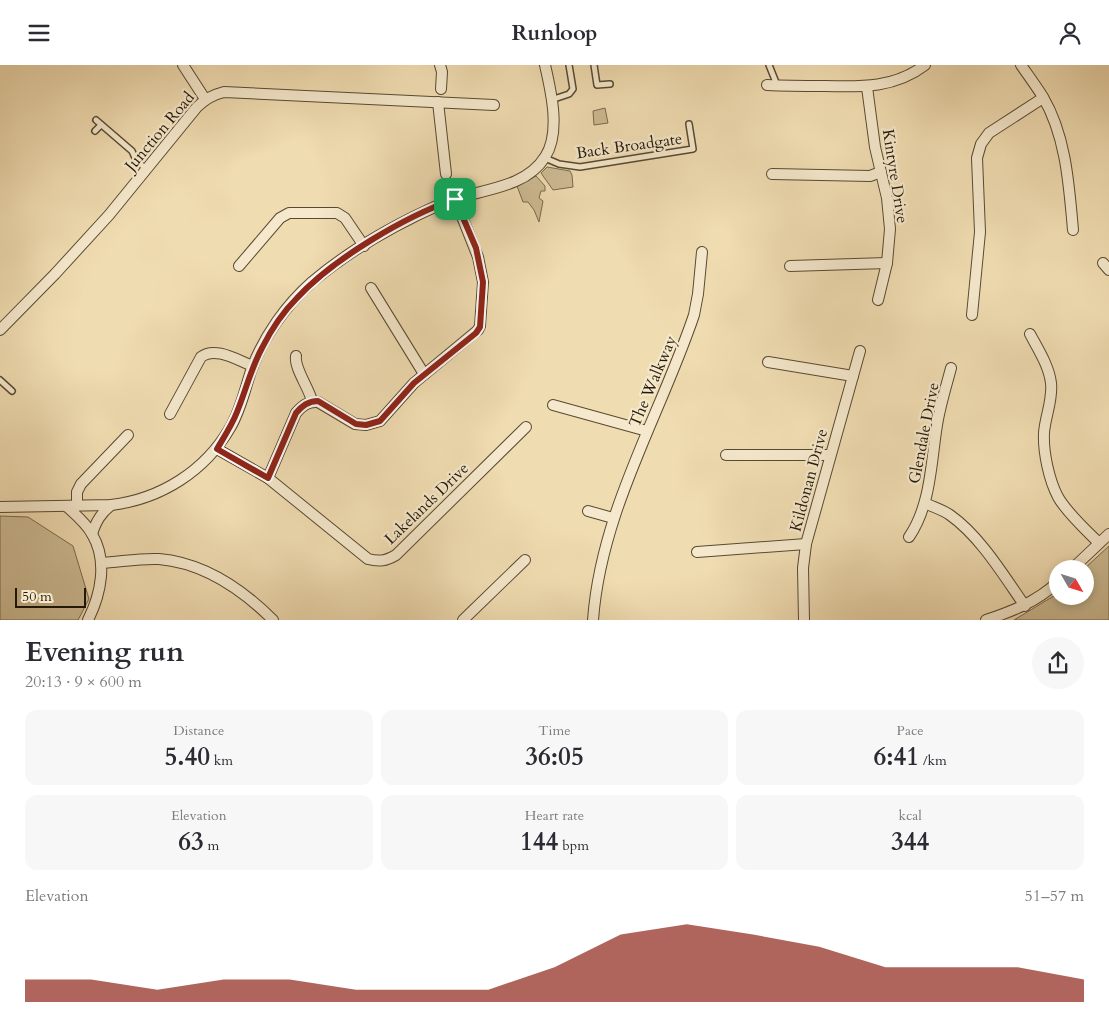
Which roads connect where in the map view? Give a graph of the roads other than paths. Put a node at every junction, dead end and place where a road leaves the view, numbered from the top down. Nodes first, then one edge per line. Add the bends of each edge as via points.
1 (183, 65) edge
2 (440, 65) edge
3 (545, 65) edge
4 (569, 65) edge
5 (594, 65) edge
6 (768, 65) edge
7 (926, 65) edge
8 (1021, 65) edge
9 (610, 84) dead end
10 (772, 86) joint
11 (867, 87) junction
12 (441, 89) dead end
13 (1043, 98) junction
14 (205, 99) junction
15 (551, 100) junction
16 (438, 103) junction
17 (494, 105) dead end
18 (96, 120) dead end
19 (689, 124) dead end
20 (101, 125) junction
21 (95, 131) dead end
22 (545, 157) junction
23 (146, 169) junction
24 (881, 172) junction
25 (446, 174) dead end
26 (772, 174) dead end
27 (455, 199) junction
28 (1073, 230) dead end
29 (364, 246) junction
30 (702, 252) dead end
31 (888, 263) junction
32 (240, 266) dead end
33 (790, 266) dead end
34 (371, 288) dead end
35 (878, 300) dead end
36 (972, 315) dead end
37 (0, 330) edge
38 (1030, 334) dead end
39 (860, 351) dead end
40 (296, 356) dead end
41 (768, 362) dead end
42 (253, 366) junction
43 (951, 368) dead end
44 (424, 374) junction
45 (853, 376) junction
46 (0, 380) edge
47 (12, 391) dead end
48 (312, 401) junction
49 (553, 405) dead end
50 (170, 414) dead end
51 (526, 427) dead end
52 (647, 431) junction
53 (128, 435) dead end
54 (217, 449) junction
55 (726, 455) dead end
56 (830, 455) junction
57 (268, 478) junction
58 (926, 503) junction
59 (111, 505) junction
60 (66, 506) junction
61 (77, 506) junction
62 (0, 507) edge
63 (588, 511) dead end
64 (613, 518) junction
65 (92, 534) junction
66 (1109, 534) edge
67 (909, 537) dead end
68 (1099, 543) junction
69 (806, 544) junction
70 (697, 552) dead end
71 (525, 560) dead end
72 (1081, 560) edge
73 (101, 563) junction
74 (1049, 590) edge
75 (1025, 606) junction
76 (88, 620) edge
77 (273, 620) edge
78 (463, 620) edge
79 (593, 620) edge
80 (804, 620) edge
81 (986, 620) edge

1 - 14 street
2 - 12 street
3 - 15 street
4 - 15 lane via 573,89 569,94
5 - 9 lane via 596,85
6 - 10 lane
7 - 11 street via 890,83
8 - 13 street
10 - 11 street
11 - 24 street, Kintyre Drive
13 - 28 street via 1060,137 1070,189
13 - 36 street via 989,133 981,143 977,157 980,232
14 - 16 street, Junction Road via 224,92
14 - 23 street, Junction Road
15 - 22 street via 554,132
16 - 17 street, Junction Road
16 - 25 street
18 - 20 lane
19 - 22 lane, Back Broadgate via 692,149 580,167 558,164
20 - 21 lane
20 - 23 lane via 132,151
22 - 27 street via 521,179
23 - 37 street, Junction Road via 109,215
24 - 26 street via 870,176
24 - 31 street, Kintyre Drive via 890,229
27 - 29 street via 389,230
27 - 44 street via 478,257 483,282 480,327
29 - 32 street via 344,217 337,213 289,213 280,218
29 - 42 street via 329,269 297,297 273,329
30 - 52 street, The Walkway via 694,315
31 - 33 street
31 - 35 street, Kintyre Drive
34 - 44 street
38 - 68 street via 1049,370 1052,385 1044,433 1045,455 1054,487 1064,505
39 - 45 street, Kildonan Drive
40 - 48 street via 295,361
41 - 45 street
42 - 50 street via 214,352 206,353
42 - 54 street via 231,427
43 - 58 street, Glendale Drive via 937,422
44 - 48 street via 385,417 366,425 356,424 326,405
45 - 56 street, Kildonan Drive
46 - 47 lane
48 - 57 street via 296,413
49 - 52 street
51 - 57 street, Lakelands Drive via 396,555 382,561 368,559
52 - 64 street, The Walkway
53 - 61 street via 81,483
54 - 57 street, Lakelands Drive
54 - 59 street via 188,476 172,485 142,500
55 - 56 street
56 - 69 street, Kildonan Drive
58 - 67 street, Glendale Drive
58 - 75 street, Glendale Drive via 950,514 972,536
59 - 61 street
59 - 65 street via 99,518
60 - 61 street
60 - 62 street
60 - 65 street
63 - 64 street
64 - 79 street, The Walkway via 599,574
65 - 73 street
66 - 68 street
68 - 72 street
69 - 70 street
69 - 80 street, Kildonan Drive
71 - 78 street
73 - 76 street via 98,593
73 - 77 street via 157,559 196,568 232,584
74 - 75 street
75 - 81 street

